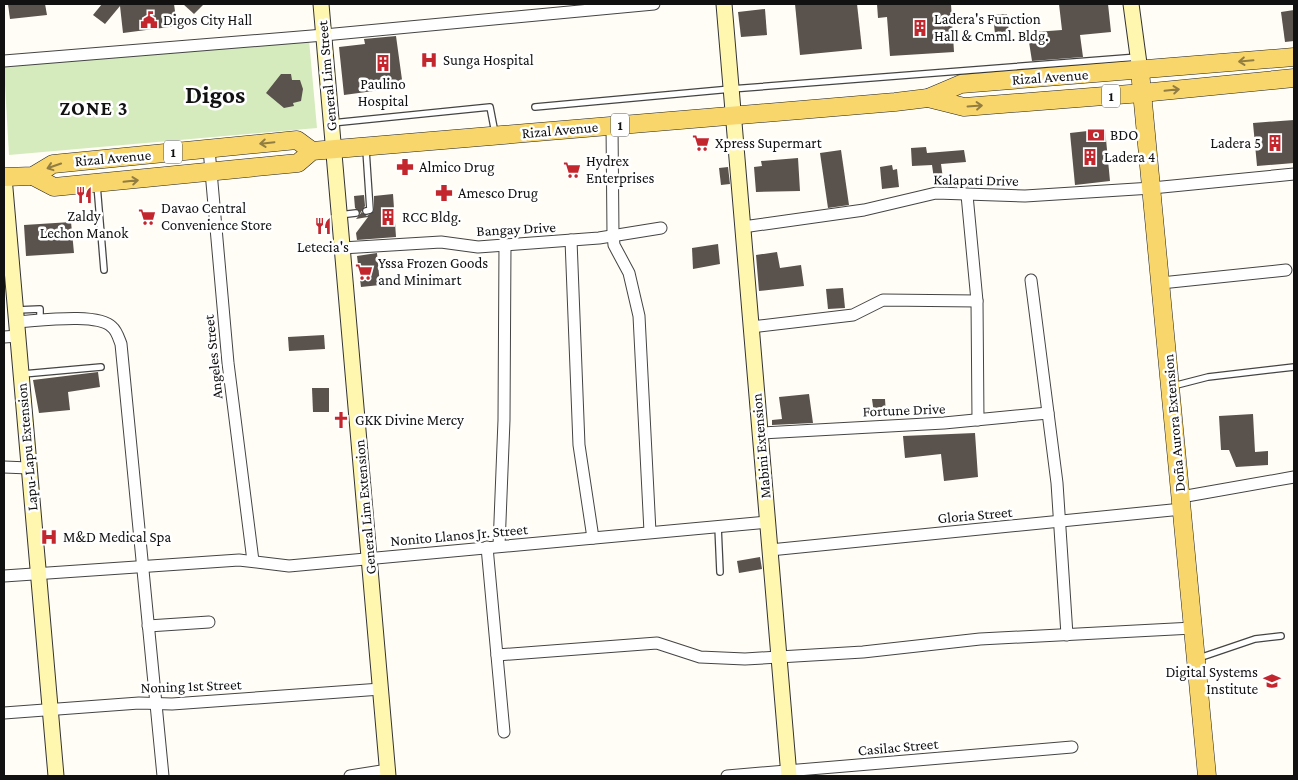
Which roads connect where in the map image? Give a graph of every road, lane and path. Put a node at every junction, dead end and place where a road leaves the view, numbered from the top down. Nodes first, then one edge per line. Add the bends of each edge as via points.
1 (321, 4) edge
2 (654, 4) edge
3 (724, 4) edge
4 (1131, 4) edge
5 (324, 35) junction
6 (1294, 56) edge
7 (4, 61) edge
8 (1139, 64) junction
9 (1294, 78) edge
10 (731, 89) junction
11 (1142, 93) junction
12 (928, 98) junction
13 (535, 107) dead end
14 (734, 115) junction
15 (331, 123) junction
16 (612, 125) junction
17 (496, 135) junction
18 (365, 146) junction
19 (209, 149) junction
20 (334, 149) junction
21 (312, 151) junction
22 (169, 153) junction
23 (212, 173) junction
24 (1294, 174) edge
25 (33, 176) junction
26 (4, 177) edge
27 (172, 177) junction
28 (96, 184) junction
29 (1152, 188) junction
30 (968, 195) junction
31 (366, 211) dead end
32 (356, 213) dead end
33 (339, 215) junction
34 (743, 227) junction
35 (661, 228) dead end
36 (612, 235) junction
37 (571, 240) junction
38 (505, 246) junction
39 (342, 248) junction
40 (104, 270) dead end
41 (1286, 270) dead end
42 (1031, 280) dead end
43 (1161, 283) junction
44 (977, 301) junction
45 (13, 326) edge
46 (751, 327) junction
47 (101, 366) dead end
48 (1294, 367) edge
49 (21, 374) junction
50 (1170, 386) junction
51 (1048, 413) junction
52 (978, 420) junction
53 (760, 433) junction
54 (4, 467) edge
55 (29, 468) junction
56 (1294, 478) edge
57 (1181, 503) junction
58 (768, 522) junction
59 (1058, 522) junction
60 (718, 526) junction
61 (650, 532) junction
62 (593, 538) junction
63 (493, 547) junction
64 (770, 550) junction
65 (369, 558) junction
66 (253, 561) junction
67 (143, 566) junction
68 (720, 572) dead end
69 (38, 574) junction
70 (4, 576) edge
71 (209, 622) dead end
72 (148, 626) junction
73 (1193, 628) junction
74 (1067, 635) junction
75 (1281, 636) dead end
76 (497, 655) junction
77 (779, 657) junction
78 (1196, 658) junction
79 (380, 689) junction
80 (155, 703) junction
81 (50, 708) junction
82 (4, 712) edge
83 (504, 732) dead end
84 (1072, 748) dead end
85 (388, 773) edge
86 (789, 774) edge
87 (56, 776) edge
88 (163, 776) edge
89 (350, 776) edge
90 (727, 776) edge
91 (1207, 776) edge

1 - 5 street, General Lim Street
2 - 5 street
3 - 10 street, Mabini Extension
4 - 8 street
5 - 7 street
5 - 15 street, General Lim Street
6 -> 8 main road, Rizal Avenue / 1
8 - 10 lane
8 - 11 main road, Doña Aurora Extension
8 - 12 main road, Rizal Avenue / 1 via 961,84
11 -> 9 main road, Rizal Avenue / 1
10 - 13 lane
10 - 14 street, Mabini Extension
12 -> 11 main road, Rizal Avenue / 1 via 964,107
11 - 29 main road, Doña Aurora Extension
12 - 14 main road, Rizal Avenue / 1
14 - 16 main road, Rizal Avenue / 1
14 - 34 street, Mabini Extension
15 - 17 lane via 490,107
15 - 20 street, General Lim Street
16 - 17 main road, Rizal Avenue / 1
16 - 36 street
17 - 18 main road, Rizal Avenue / 1
18 - 20 main road, Rizal Avenue / 1
18 - 31 lane via 370,210
21 -> 19 main road, Rizal Avenue / 1 via 297,140
19 - 22 main road, Rizal Avenue / 1
19 - 23 street, Angeles Street
20 - 21 main road, Rizal Avenue / 1
20 - 33 street, General Lim Extension
21 - 23 main road, Rizal Avenue / 1 via 298,163
22 -> 25 main road, Rizal Avenue / 1 via 53,164
22 - 27 main road
23 - 27 main road, Rizal Avenue / 1
23 - 66 street, Angeles Street via 228,363
24 - 29 street, Kalapati Drive
25 - 26 main road, Rizal Avenue / 1
25 - 28 main road, Rizal Avenue / 1 via 54,187
26 - 45 street, Lapu-Lapu Extension
28 -> 27 main road, Rizal Avenue / 1
28 - 40 lane
29 - 30 street, Kalapati Drive via 1025,196
29 - 43 main road, Doña Aurora Extension
30 - 34 street, Kalapati Drive via 936,193 877,208
30 - 44 street
32 - 33 lane
33 - 39 street, General Lim Extension
34 - 46 street, Mabini Extension
35 - 36 street, Bangay Drive
36 - 37 street, Bangay Drive
36 - 61 street via 629,274 639,316
37 - 38 street, Bangay Drive
37 - 62 street via 579,445
38 - 39 street, Bangay Drive via 478,247 441,242
38 - 63 street via 504,420
39 - 65 street, General Lim Extension
41 - 43 street
42 - 51 street
43 - 50 main road, Doña Aurora Extension
44 - 46 street via 883,300 853,315
44 - 52 street
45 - 49 street, Lapu-Lapu Extension
45 - 67 street via 40,321 100,321 113,327 117,334 123,356
46 - 53 street, Mabini Extension
47 - 49 lane
48 - 50 lane via 1208,377
49 - 55 street, Lapu-Lapu Extension
50 - 57 main road, Doña Aurora Extension
51 - 52 street, Fortune Drive
51 - 59 street via 1057,483
52 - 53 street, Fortune Drive
53 - 58 street, Mabini Extension
54 - 55 street
55 - 69 street, Lapu-Lapu Extension
56 - 57 street, Gloria Street
57 - 59 street, Gloria Street
57 - 73 main road, Doña Aurora Extension
58 - 60 street, Nonito Llanos Jr. Street
58 - 64 street, Mabini Extension
59 - 64 street, Gloria Street
59 - 74 street
60 - 61 street, Nonito Llanos Jr. Street
60 - 68 lane
61 - 62 street, Nonito Llanos Jr. Street
62 - 63 street, Nonito Llanos Jr. Street
63 - 65 street, Nonito Llanos Jr. Street
63 - 76 street
64 - 77 street, Mabini Extension
65 - 66 street, Nonito Llanos Jr. Street via 289,566
65 - 79 street, General Lim Extension
66 - 67 street, Nonito Llanos Jr. Street
67 - 69 street, Nonito Llanos Jr. Street
67 - 72 street
69 - 70 street, Nonito Llanos Jr. Street
69 - 81 street, Lapu-Lapu Extension
71 - 72 street
72 - 80 street
73 - 74 street
73 - 78 main road, Doña Aurora Extension
74 - 77 street via 980,639
75 - 78 lane via 1255,639
76 - 77 street via 657,643 700,657
76 - 83 street
77 - 86 street, Mabini Extension
78 - 91 main road, Doña Aurora Extension
79 - 80 street, Noning 1st Street
79 - 85 street, General Lim Extension
80 - 81 street, Noning 1st Street
80 - 88 street
81 - 82 street, Noning 1st Street
81 - 87 street, Lapu-Lapu Extension
84 - 86 street, Casilac Street
85 - 89 street
86 - 90 street, Casilac Street

